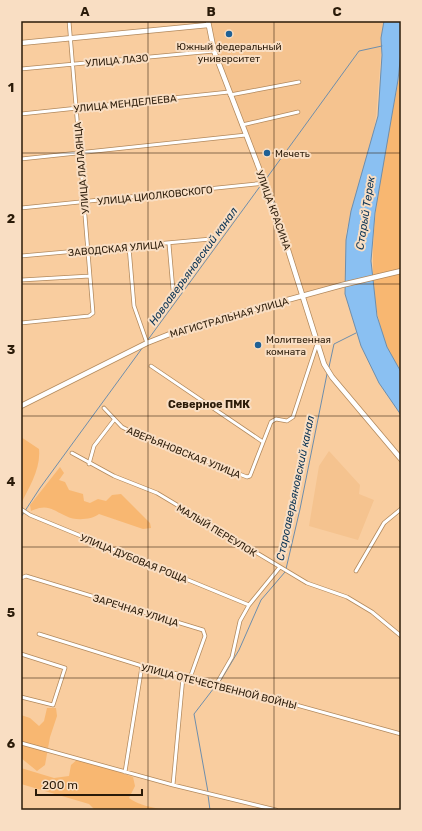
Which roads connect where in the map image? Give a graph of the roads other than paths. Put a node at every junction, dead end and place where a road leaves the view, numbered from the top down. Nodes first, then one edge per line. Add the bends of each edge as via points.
1 (69, 21) edge
2 (208, 23) edge
3 (71, 38) junction
4 (21, 43) edge
5 (214, 51) junction
6 (73, 64) junction
7 (21, 69) edge
8 (299, 82) dead end
9 (230, 94) junction
10 (76, 108) junction
11 (298, 112) dead end
12 (21, 114) edge
13 (242, 125) junction
14 (246, 135) junction
15 (80, 154) junction
16 (21, 159) edge
17 (265, 183) junction
18 (84, 202) junction
19 (21, 208) edge
20 (211, 239) dead end
21 (169, 244) junction
22 (129, 248) junction
23 (88, 251) junction
24 (21, 256) edge
25 (401, 271) edge
26 (90, 276) junction
27 (21, 280) edge
28 (172, 290) dead end
29 (303, 296) junction
30 (21, 323) edge
31 (147, 343) junction
32 (317, 344) junction
33 (151, 366) dead end
34 (21, 406) edge
35 (104, 408) dead end
36 (114, 420) junction
37 (263, 442) junction
38 (72, 453) dead end
39 (401, 460) edge
40 (89, 464) junction
41 (21, 509) edge
42 (401, 509) edge
43 (280, 567) junction
44 (356, 571) dead end
45 (21, 578) edge
46 (249, 604) junction
47 (39, 634) dead end
48 (401, 636) edge
49 (21, 654) edge
50 (142, 666) junction
51 (183, 677) junction
52 (190, 678) junction
53 (217, 683) junction
54 (21, 697) edge
55 (401, 734) edge
56 (21, 743) edge
57 (125, 772) junction
58 (173, 785) junction
59 (276, 810) edge

1 - 3 street, УЛИЦА ЛАЛАЯНЦА
2 - 3 street
2 - 5 street, УЛИЦА КРАСИНА
3 - 4 street
3 - 6 street, УЛИЦА ЛАЛАЯНЦА
5 - 6 street, УЛИЦА ЛАЗО
5 - 9 street, УЛИЦА КРАСИНА
6 - 7 street, УЛИЦА ЛАЗО
6 - 10 street, УЛИЦА ЛАЛАЯНЦА
8 - 9 street
9 - 10 street, УЛИЦА МЕНДЕЛЕЕВА
9 - 13 street, УЛИЦА КРАСИНА
10 - 12 street, УЛИЦА МЕНДЕЛЕЕВА
10 - 15 street, УЛИЦА ЛАЛАЯНЦА
11 - 13 street
13 - 14 street, УЛИЦА КРАСИНА
14 - 15 street
14 - 17 street, УЛИЦА КРАСИНА
15 - 16 street
15 - 18 street, УЛИЦА ЛАЛАЯНЦА
17 - 18 street, УЛИЦА ЦИОЛКОВСКОГО
17 - 29 street, УЛИЦА КРАСИНА
18 - 19 street, УЛИЦА ЦИОЛКОВСКОГО
18 - 23 street, УЛИЦА ЛАЛАЯНЦА
20 - 21 street, ЗАВОДСКАЯ УЛИЦА
21 - 22 street, ЗАВОДСКАЯ УЛИЦА
21 - 28 street
22 - 23 street, ЗАВОДСКАЯ УЛИЦА
22 - 31 street via 134,306
23 - 24 street, ЗАВОДСКАЯ УЛИЦА
23 - 26 street, УЛИЦА ЛАЛАЯНЦА
25 - 29 street, МАГИСТРАЛЬНАЯ УЛИЦА
26 - 27 street
26 - 30 street, УЛИЦА ЛАЛАЯНЦА via 91,315
29 - 31 street, МАГИСТРАЛЬНАЯ УЛИЦА via 185,328
29 - 32 street
31 - 34 street, МАГИСТРАЛЬНАЯ УЛИЦА
32 - 37 street via 292,417 287,421 273,419
32 - 39 street via 324,364 332,376
33 - 37 street
35 - 36 street, АВЕРЬЯНОВСКАЯ УЛИЦА
36 - 37 street, АВЕРЬЯНОВСКАЯ УЛИЦА via 134,433 248,477 252,474
36 - 40 street via 94,446
38 - 40 street, МАЛЫЙ ПЕРЕУЛОК
40 - 43 street, МАЛЫЙ ПЕРЕУЛОК via 157,493
41 - 46 street, УЛИЦА ДУБОВАЯ РОЩА via 44,521
42 - 44 street via 384,523
43 - 46 street
43 - 48 street, МАЛЫЙ ПЕРЕУЛОК via 307,583 347,597 372,612
45 - 52 street, ЗАРЕЧНАЯ УЛИЦА via 26,576 203,630 205,636
46 - 53 street via 237,628 232,657
47 - 50 street, УЛИЦА ОТЕЧЕСТВЕННОЙ ВОЙНЫ
49 - 54 street via 65,668 53,705
50 - 51 street, УЛИЦА ОТЕЧЕСТВЕННОЙ ВОЙНЫ
50 - 57 street
51 - 52 street, УЛИЦА ОТЕЧЕСТВЕННОЙ ВОЙНЫ
51 - 58 street
52 - 53 street, УЛИЦА ОТЕЧЕСТВЕННОЙ ВОЙНЫ
53 - 55 street, УЛИЦА ОТЕЧЕСТВЕННОЙ ВОЙНЫ
56 - 57 street
57 - 58 street
58 - 59 street

